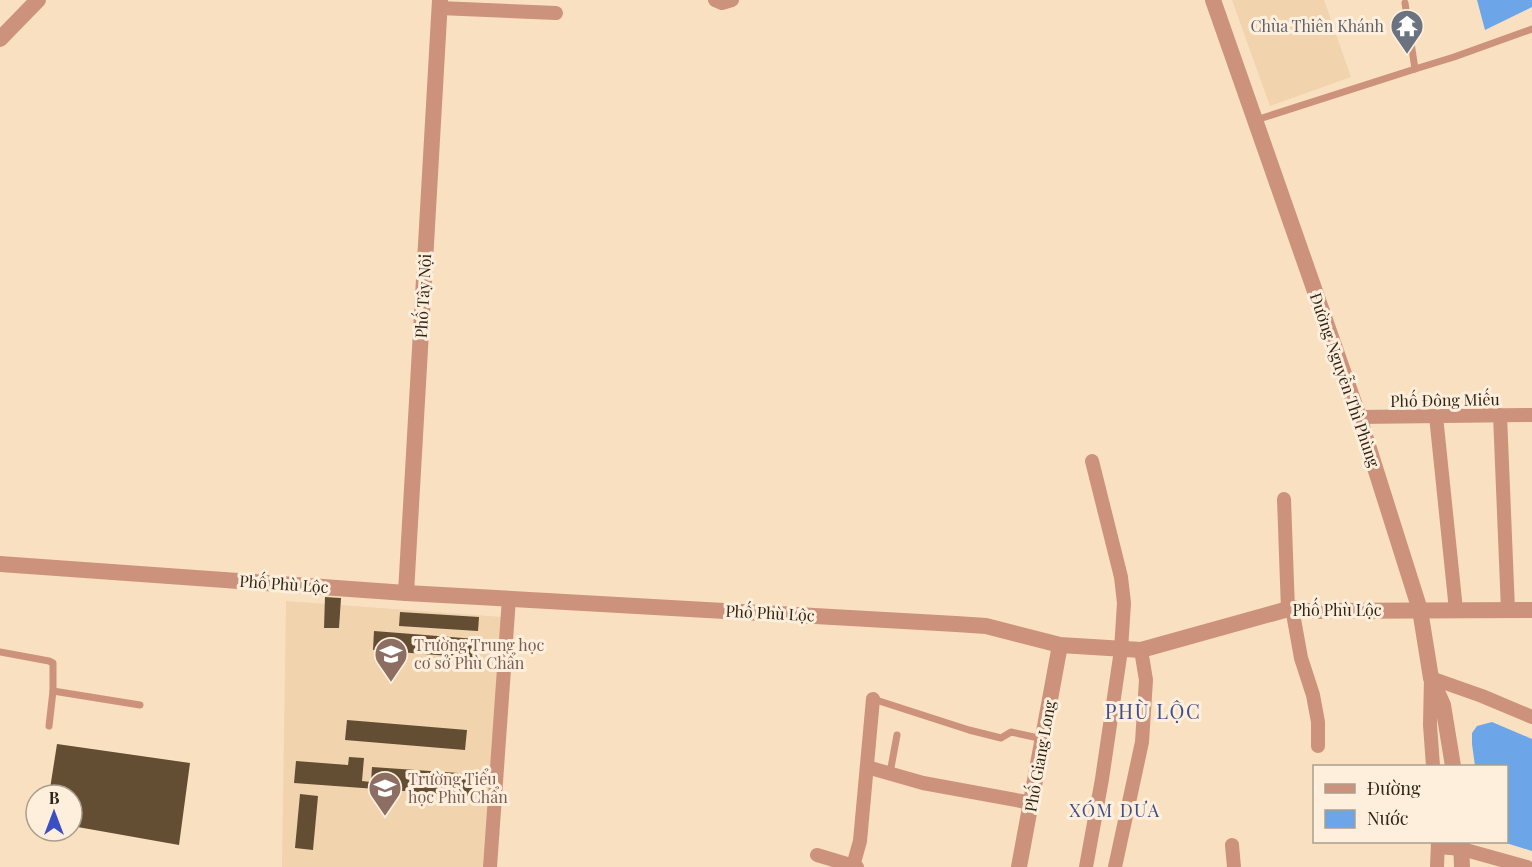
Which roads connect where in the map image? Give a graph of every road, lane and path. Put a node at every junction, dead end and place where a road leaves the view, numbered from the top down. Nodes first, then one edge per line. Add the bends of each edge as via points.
1 (38, 0) edge
2 (715, 0) edge
3 (732, 0) edge
4 (1213, 0) edge
5 (1405, 3) dead end
6 (440, 4) edge
7 (556, 13) dead end
8 (1532, 29) edge
9 (0, 39) edge
10 (1415, 69) junction
11 (1256, 120) junction
12 (1500, 415) junction
13 (1532, 415) edge
14 (1359, 417) junction
15 (1437, 417) junction
16 (1092, 462) dead end
17 (1284, 499) dead end
18 (0, 564) edge
19 (406, 592) junction
20 (509, 598) junction
21 (1290, 609) junction
22 (1420, 610) junction
23 (1456, 610) junction
24 (1508, 610) junction
25 (1532, 610) edge
26 (1060, 645) junction
27 (1121, 650) junction
28 (1142, 650) junction
29 (0, 652) edge
30 (1431, 678) junction
31 (53, 691) junction
32 (873, 699) joint
33 (140, 705) dead end
34 (1532, 717) edge
35 (49, 726) dead end
36 (897, 735) dead end
37 (1044, 739) junction
38 (1318, 746) dead end
39 (1433, 765) edge
40 (1453, 765) edge
41 (867, 767) junction
42 (890, 773) junction
43 (1032, 802) junction
44 (1438, 844) edge
45 (1232, 845) dead end
46 (1461, 845) edge
47 (817, 855) dead end
48 (855, 866) edge
49 (490, 867) edge
50 (1019, 867) edge
51 (1086, 867) edge
52 (1115, 867) edge
53 (1234, 867) edge
54 (1437, 867) edge
55 (1462, 867) edge
56 (1527, 867) edge

1 - 9 street
2 - 3 street
4 - 11 street, Đường Nguyễn Thì Phùng
5 - 10 lane
6 - 7 street
6 - 19 street, Phố Tây Nội
8 - 10 lane
10 - 11 lane
11 - 14 street, Đường Nguyễn Thì Phùng
12 - 13 street, Phố Đông Miếu
12 - 15 street, Phố Đông Miếu
12 - 24 street
14 - 15 street, Phố Đông Miếu
14 - 22 street, Đường Nguyễn Thì Phùng
15 - 23 street
16 - 27 street via 1121,577
17 - 21 street
18 - 19 street, Phố Phù Lộc
19 - 20 street, Phố Phù Lộc
20 - 26 street, Phố Phù Lộc via 986,626
20 - 49 street
21 - 22 street, Phố Phù Lộc
21 - 28 street, Phố Phù Lộc
21 - 38 street via 1313,695
22 - 23 street, Phố Phù Lộc
22 - 30 street, Đường Nguyễn Thì Phùng
23 - 24 street, Phố Phù Lộc
24 - 25 street, Phố Phù Lộc
26 - 27 street, Phố Phù Lộc
26 - 37 street, Phố Giang Long
27 - 28 street, Phố Phù Lộc
27 - 51 street
28 - 52 street via 1146,680 1142,742
29 - 31 lane via 51,662
30 - 34 street
30 - 39 street
30 - 40 street, Đường Nguyễn Thì Phùng via 1443,705
31 - 33 lane
31 - 35 lane
32 - 37 lane via 1001,738 1011,732
32 - 41 street
36 - 42 lane
37 - 43 street, Phố Giang Long
41 - 42 street
41 - 48 street
42 - 43 street via 923,783
43 - 50 street, Phố Giang Long
44 - 46 street
44 - 54 street
45 - 53 street
46 - 55 street
46 - 56 street
47 - 48 street

